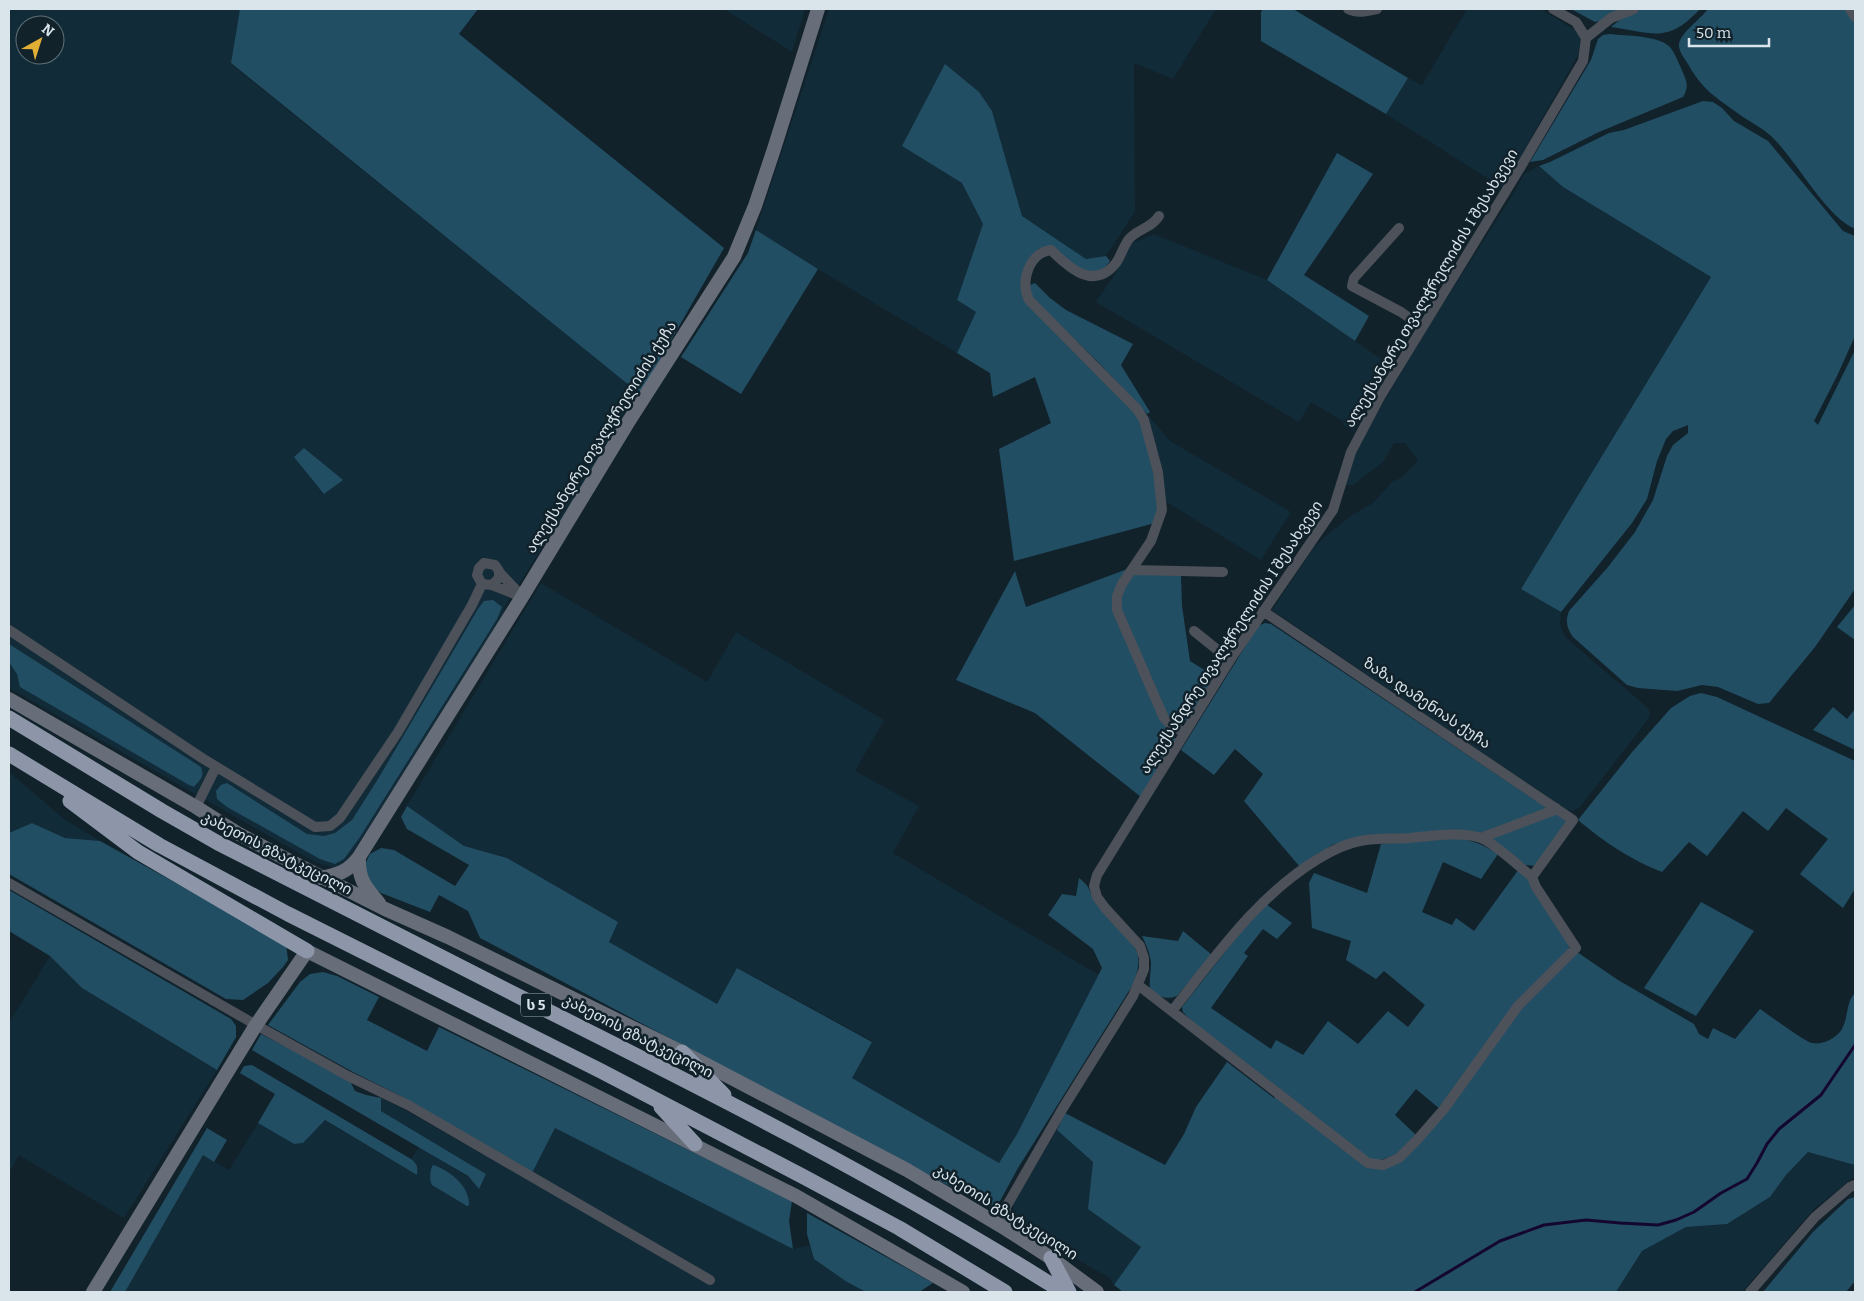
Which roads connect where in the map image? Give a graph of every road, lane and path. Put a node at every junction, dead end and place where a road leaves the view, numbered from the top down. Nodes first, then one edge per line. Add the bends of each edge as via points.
1 (818, 9) edge
2 (1348, 9) edge
3 (1377, 9) edge
4 (1554, 9) edge
5 (1634, 9) edge
6 (1850, 9) edge
7 (1855, 17) edge
8 (1586, 38) junction
9 (1159, 216) dead end
10 (1399, 228) dead end
11 (1422, 327) junction
12 (1133, 570) junction
13 (1224, 572) dead end
14 (500, 573) junction
15 (487, 584) junction
16 (522, 596) junction
17 (1263, 611) junction
18 (9, 630) edge
19 (1194, 631) dead end
20 (1230, 660) junction
21 (9, 699) edge
22 (9, 718) edge
23 (1185, 733) junction
24 (9, 755) edge
25 (216, 767) junction
26 (196, 806) junction
27 (1556, 808) junction
28 (1481, 838) junction
29 (359, 857) junction
30 (1532, 877) junction
31 (321, 878) junction
32 (9, 883) edge
33 (385, 909) junction
34 (307, 951) junction
35 (1138, 986) junction
36 (1172, 1011) junction
37 (256, 1025) junction
38 (682, 1052) junction
39 (655, 1100) junction
40 (732, 1104) junction
41 (695, 1144) junction
42 (1855, 1185) edge
43 (1006, 1207) junction
44 (985, 1216) junction
45 (1006, 1229) junction
46 (1051, 1258) junction
47 (710, 1280) dead end
48 (93, 1292) edge
49 (963, 1292) edge
50 (1005, 1292) edge
51 (1063, 1292) edge
52 (1069, 1292) edge
53 (1098, 1292) edge
54 (1750, 1292) edge

1 - 16 street, ალექსანდრე თვალჭრელიძის ქუჩა via 774,150 734,257
2 - 3 street via 1362,12
4 - 8 street via 1576,22
5 - 8 street via 1611,18
6 - 7 street
8 - 11 street, ალექსანდრე თვალჭრელიძის I შესახვევი via 1583,61
9 - 12 street via 1155,223 1129,238 1116,263 1097,277 1071,269 1051,250 1035,256 1025,280 1029,300 1137,409 1144,420 1158,472 1162,510 1151,541
10 - 11 street via 1354,278 1352,286
11 - 17 street, ალექსანდრე თვალჭრელიძის I შესახვევი via 1351,452 1333,510
12 - 13 street
12 - 23 street via 1117,596 1117,610 1164,718
14 - 15 street via 498,581
14 - 15 street via 492,563 481,565 477,575
14 - 16 street
15 - 16 street
15 - 25 street via 398,732 340,818 330,826 315,828
16 - 29 street, ალექსანდრე თვალჭრელიძის ქუჩა
17 - 20 street, ალექსანდრე თვალჭრელიძის I შესახვევი
17 - 27 street, ზაზა დამენიას ქუჩა
18 - 25 street
19 - 20 street
20 - 23 street, ალექსანდრე თვალჭრელიძის I შესახვევი
21 - 26 street, კახეთის გზატკეცილი
22 - 40 highway, კახეთის გზატკეცილი / ს 5 via 218,843
23 - 35 street, ალექსანდრე თვალჭრელიძის I შესახვევი via 1101,867 1094,886 1106,909 1140,946 1144,968
24 - 34 highway via 138,852
24 - 39 highway, ს 5 via 158,845
25 - 26 street
26 - 31 street, კახეთის გზატკეცილი via 237,833
27 - 28 street
27 - 30 street, ზაზა დამენიას ქუჩა via 1573,820
28 - 30 street
28 - 36 street via 1440,835 1360,841 1337,848 1305,867 1259,905
29 - 31 street, ალექსანდრე თვალჭრელიძის ქუჩა via 351,867
29 - 33 street via 358,871 363,884
30 - 36 street via 1576,948 1518,1006 1444,1109 1417,1140 1399,1158 1383,1165 1368,1163
31 - 33 street, კახეთის გზატკეცილი
32 - 37 street
33 - 38 street, კახეთის გზატკეცილი
34 - 37 street
34 - 41 street
35 - 36 street
35 - 43 street, ალექსანდრე თვალჭრელიძის I შესახვევი
37 - 47 street via 408,1106
37 - 48 street
38 - 40 highway
38 - 44 street, კახეთის გზატკეცილი via 907,1170
39 - 41 highway
39 - 50 highway, ს 5 via 899,1228
40 - 51 highway, კახეთის გზატკეცილი / ს 5 via 901,1194
41 - 49 street via 796,1196
42 - 54 street via 1815,1217
43 - 44 street
43 - 45 street, ალექსანდრე თვალჭრელიძის I შესახვევი
44 - 45 street, კახეთის გზატკეცილი
45 - 46 street, კახეთის გზატკეცილი
46 - 52 highway
46 - 53 street, კახეთის გზატკეცილი

